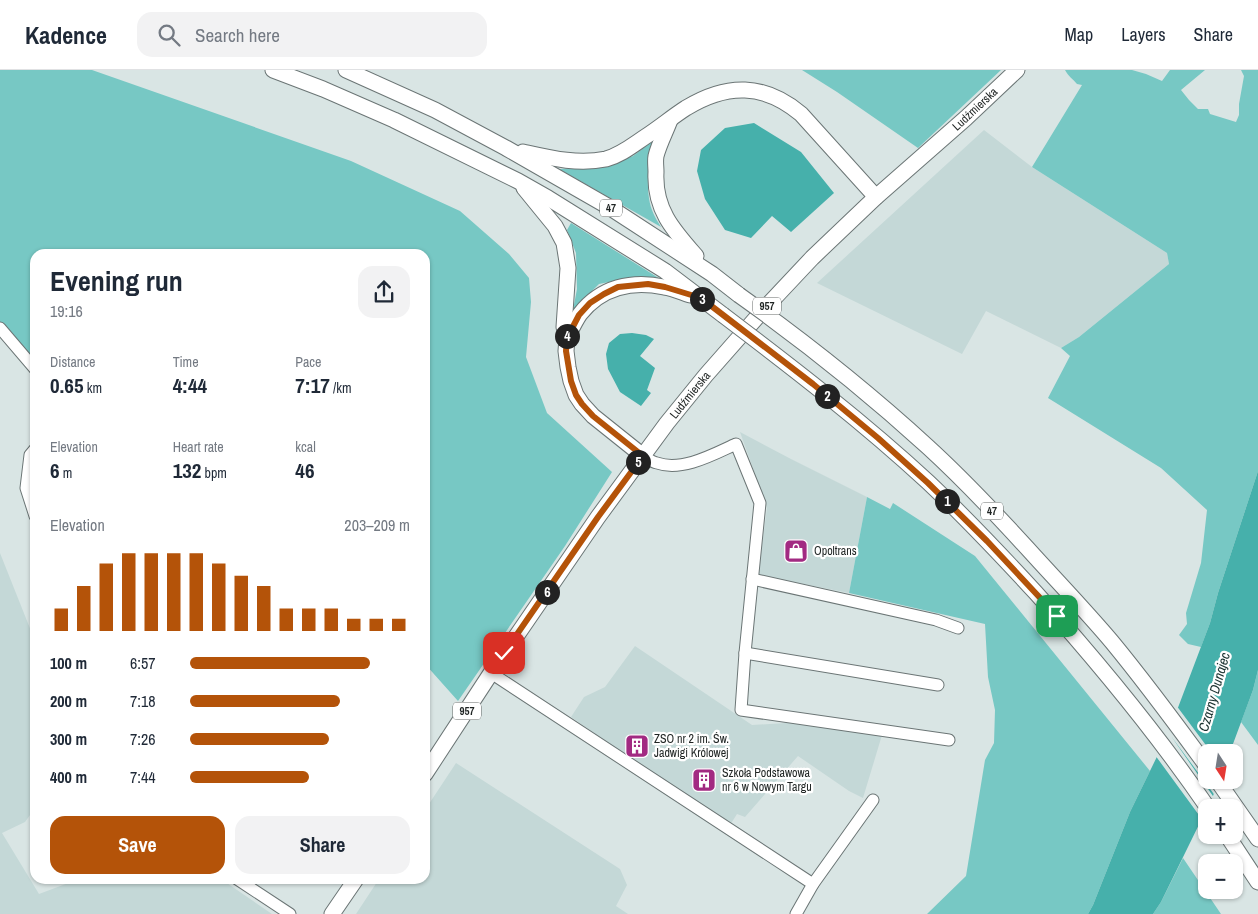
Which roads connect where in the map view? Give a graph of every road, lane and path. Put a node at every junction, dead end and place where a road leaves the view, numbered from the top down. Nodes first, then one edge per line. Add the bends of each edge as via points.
1 (273, 70) edge
2 (346, 70) edge
3 (1017, 70) edge
4 (670, 120) junction
5 (506, 148) junction
6 (518, 181) junction
7 (876, 197) junction
8 (712, 274) junction
9 (701, 298) junction
10 (0, 328) edge
11 (567, 338) junction
12 (30, 363) edge
13 (30, 455) edge
14 (643, 456) junction
15 (30, 500) edge
16 (752, 579) junction
17 (958, 628) dead end
18 (745, 652) junction
19 (491, 673) junction
20 (938, 685) dead end
21 (948, 740) dead end
22 (1198, 754) edge
23 (430, 766) edge
24 (1223, 789) edge
25 (1202, 799) edge
26 (873, 800) dead end
27 (1258, 839) edge
28 (1233, 844) edge
29 (1258, 882) edge
30 (245, 884) edge
31 (353, 884) edge
32 (813, 884) junction
33 (290, 914) edge
34 (332, 914) edge
35 (796, 914) edge

1 - 6 main road, 47 via 394,120
2 - 5 main road, 47 via 435,110
3 - 7 main road, Ludźmierska / 957
4 - 5 main road via 622,153 606,159 559,160
4 - 7 main road via 684,109 720,93 735,90 764,93 789,104 801,114
4 - 8 main road via 656,156 656,192 675,232
5 - 8 main road, 47 via 609,207
6 - 9 main road, 47 via 665,271
6 - 11 main road via 555,226 564,243 568,268 564,320
7 - 14 main road, Ludźmierska / 957 via 793,277 732,344
8 - 22 main road, 47, bridge via 815,350 886,410 1000,518 1111,641
9 - 11 main road via 648,284 618,287 590,303 579,315
9 - 25 main road, 47, bridge via 878,438 987,541 1101,667
10 - 12 street
11 - 14 main road via 566,351 576,395 593,416
13 - 15 street via 26,488
14 - 16 street via 657,464 672,466 707,458 736,444 760,502
14 - 19 main road, Ludźmierska / 957
16 - 17 street via 936,620
16 - 18 street
18 - 20 street
18 - 21 street via 741,710
19 - 23 main road, Ludźmierska / 957
19 - 32 street
24 - 27 main road
26 - 32 street
28 - 29 main road
30 - 33 street
31 - 34 main road
32 - 35 street

